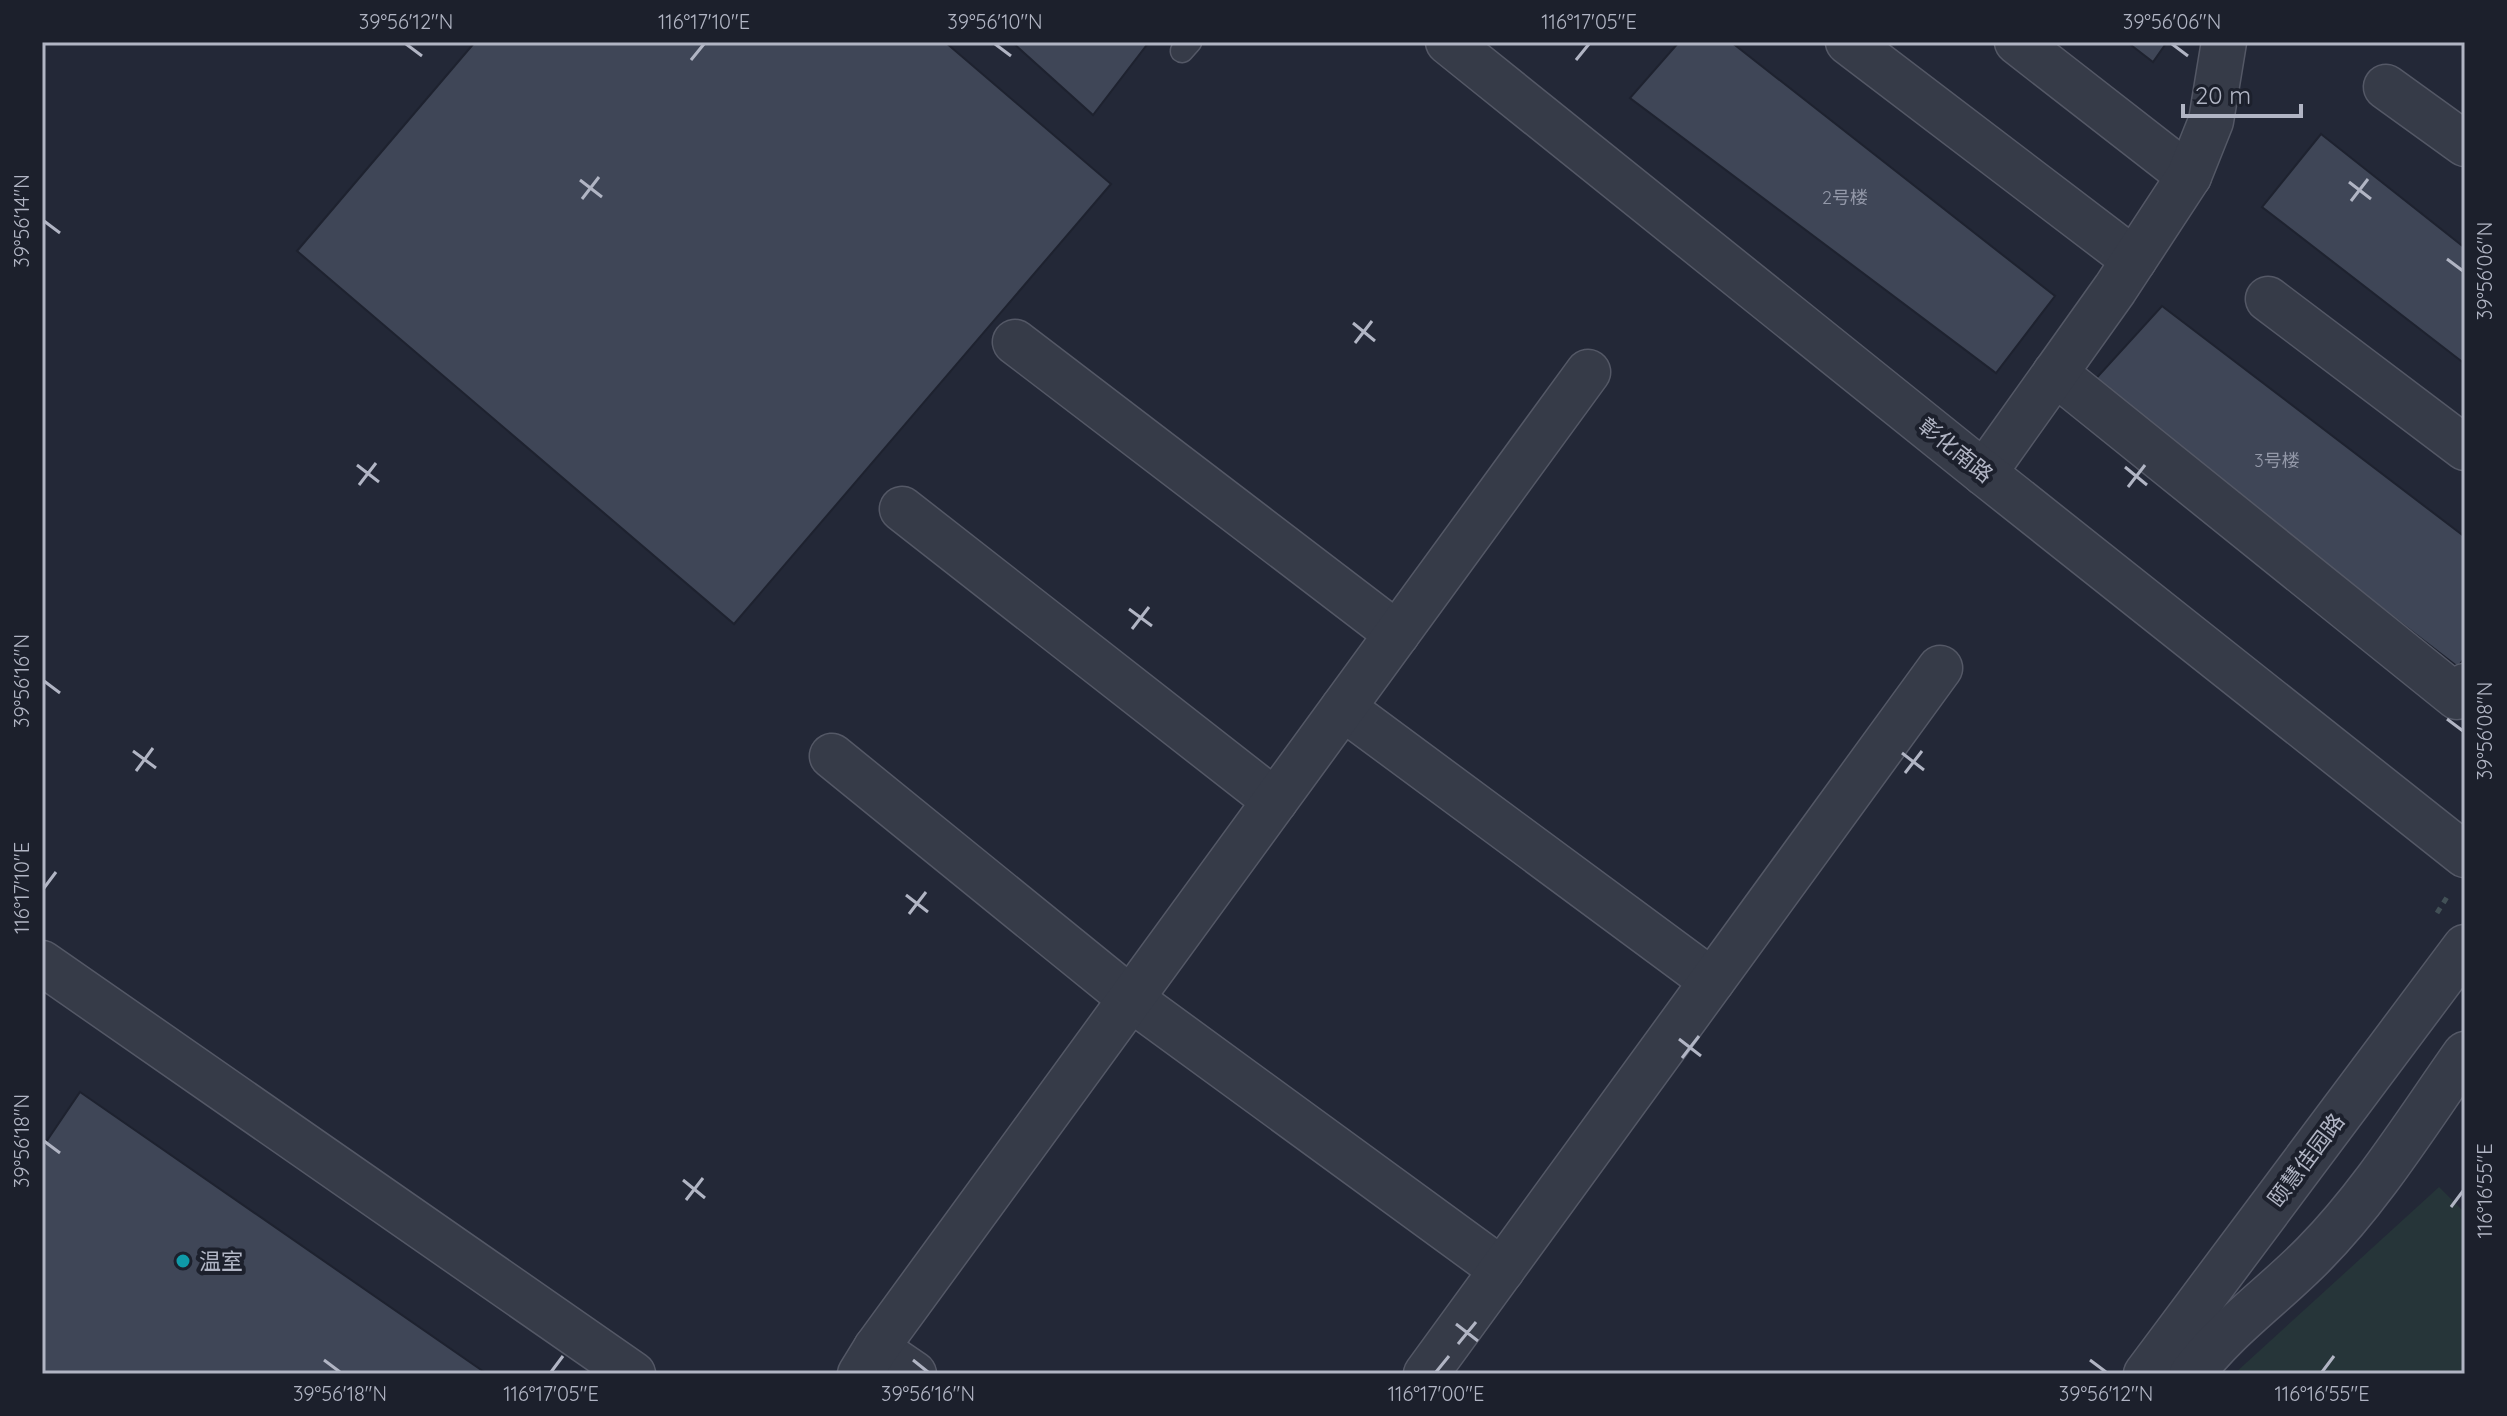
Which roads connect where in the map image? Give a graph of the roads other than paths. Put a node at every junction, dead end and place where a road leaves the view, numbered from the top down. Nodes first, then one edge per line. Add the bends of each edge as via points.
1 (1848, 42) edge
2 (2017, 42) edge
3 (2224, 42) edge
4 (1465, 47) edge
5 (2386, 87) dead end
6 (2465, 144) edge
7 (2189, 176) junction
8 (2134, 260) junction
9 (2268, 299) dead end
10 (1015, 342) dead end
11 (1588, 372) dead end
12 (2055, 373) junction
13 (2465, 448) edge
14 (1984, 473) junction
15 (902, 509) dead end
16 (1397, 634) junction
17 (1940, 668) dead end
18 (2465, 686) edge
19 (1343, 708) junction
20 (832, 756) dead end
21 (1275, 801) junction
22 (2465, 855) edge
23 (2465, 947) edge
24 (42, 963) edge
25 (1712, 981) junction
26 (1131, 999) junction
27 (2465, 1054) edge
28 (1502, 1270) junction
29 (868, 1361) edge
30 (633, 1374) edge
31 (914, 1374) edge
32 (1426, 1374) edge
33 (2146, 1374) edge
34 (2192, 1374) edge

1 - 8 street
2 - 7 street
3 - 7 street via 2211,121
4 - 14 street, 彰化南路
5 - 6 street
7 - 8 street
8 - 12 street
9 - 13 street
10 - 16 street
11 - 16 street
12 - 14 street
12 - 18 street via 2457,697
14 - 22 street, 彰化南路
15 - 21 street
16 - 19 street
17 - 25 street
19 - 21 street
19 - 25 street
20 - 26 street
21 - 26 street
23 - 33 street, 颐慧佳园路
24 - 30 street
25 - 28 street
26 - 28 street
26 - 29 street
27 - 34 street via 2369,1190 2315,1253 2208,1352
28 - 32 street
29 - 31 street

